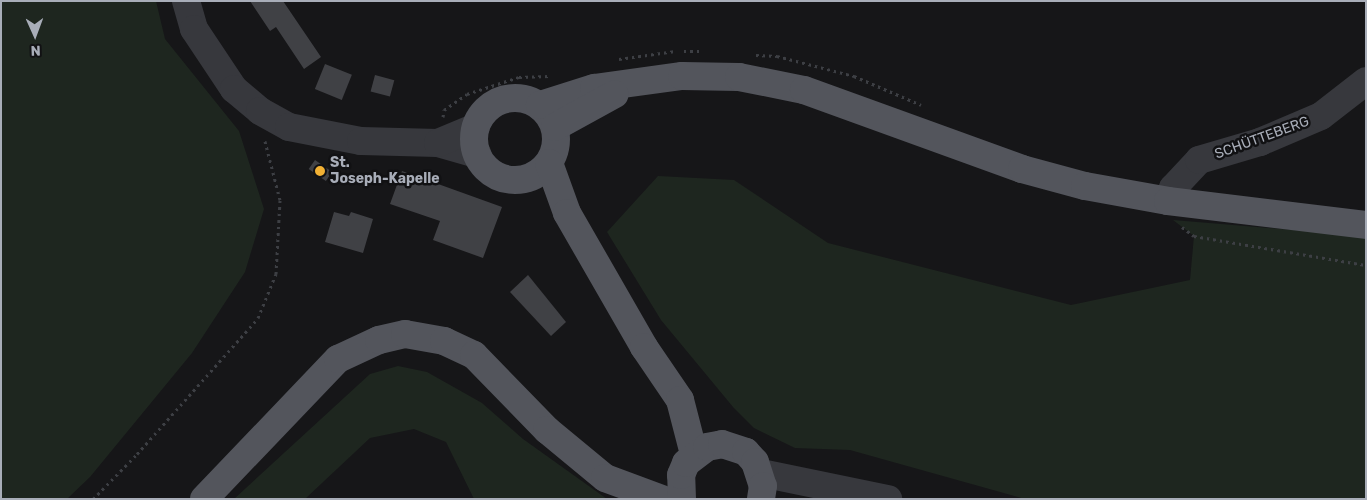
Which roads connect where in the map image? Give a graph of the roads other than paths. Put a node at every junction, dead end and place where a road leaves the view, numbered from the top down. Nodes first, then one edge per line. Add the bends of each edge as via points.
1 (186, 1) edge
2 (1366, 81) edge
3 (634, 84) junction
4 (540, 105) junction
5 (476, 127) junction
6 (555, 127) junction
7 (438, 142) junction
8 (477, 154) junction
9 (549, 164) junction
10 (523, 180) junction
11 (1168, 201) junction
12 (567, 213) junction
13 (1366, 225) edge
14 (680, 400) junction
15 (722, 444) junction
16 (686, 476) edge
17 (629, 487) junction
18 (762, 490) edge
19 (204, 499) edge
20 (662, 499) edge
21 (888, 499) edge

1 - 7 street via 194,29 215,65 234,89 260,111 289,127 327,136 389,143
2 - 11 street, SCHÜTTEBERG via 1321,116 1260,142 1199,160 1172,188
3 - 4 main road via 594,88
3 - 6 main road
3 - 11 main road via 682,76 739,77 804,90 1022,169 1085,186
4 - 5 main road via 522,98 502,100 481,115
4 - 6 main road
5 - 7 street
5 - 8 main road
6 - 9 main road via 555,152
7 - 8 street
8 - 10 main road via 495,175
9 - 10 main road via 538,174
9 - 12 main road
10 - 12 main road
11 - 13 main road
12 - 14 main road via 644,347
14 - 15 main road via 701,416
14 - 16 main road
15 - 16 main road via 707,447
15 - 18 main road via 746,452
16 - 17 main road
17 - 19 main road via 605,478 576,455 474,356 444,341 405,334 379,340 338,359
17 - 20 main road
18 - 21 street via 825,487

